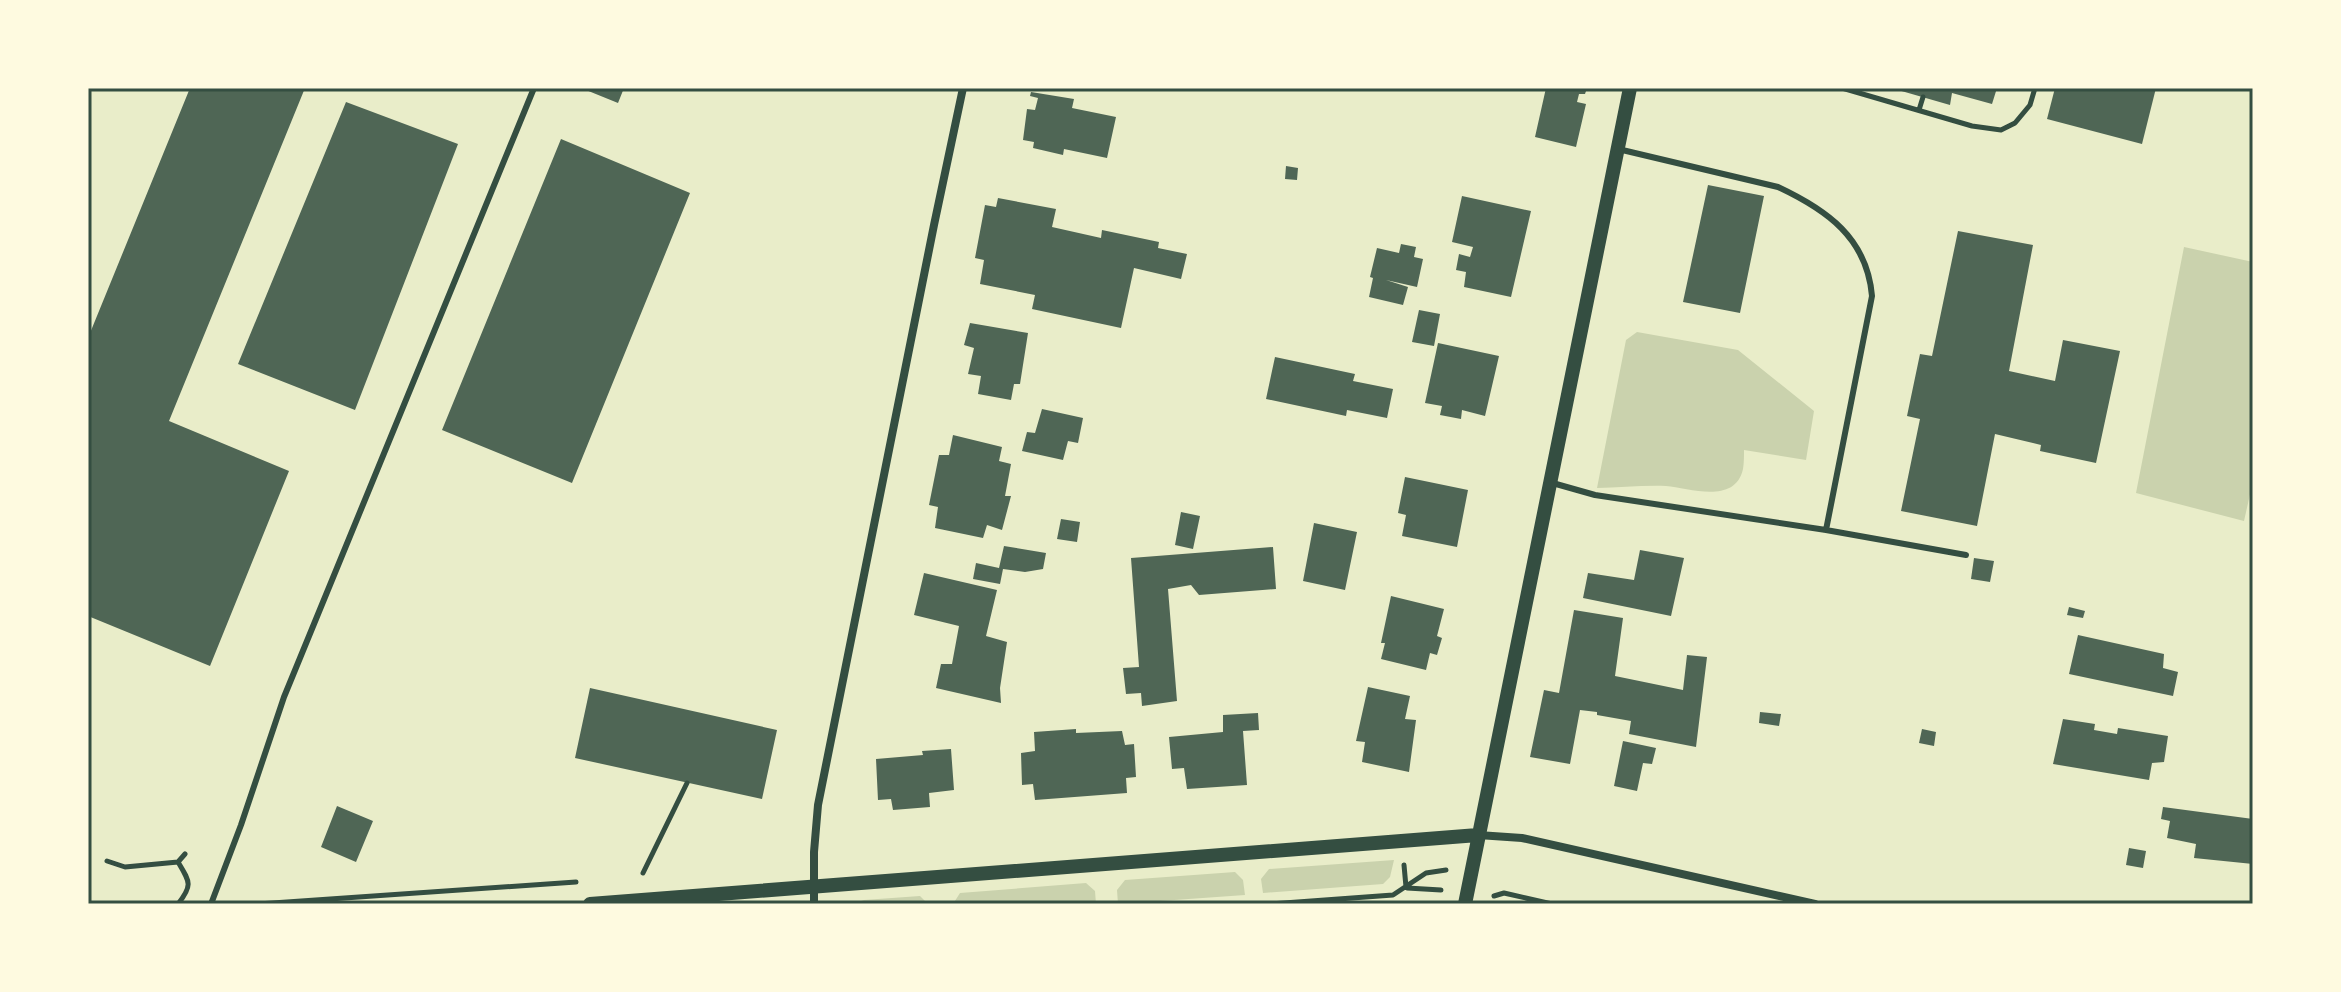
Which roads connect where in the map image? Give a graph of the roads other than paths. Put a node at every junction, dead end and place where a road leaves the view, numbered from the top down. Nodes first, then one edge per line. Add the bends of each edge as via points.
1 (534, 88) edge
2 (963, 88) edge
3 (1630, 88) edge
4 (1617, 149) junction
5 (1549, 482) junction
6 (1826, 530) junction
7 (1966, 555) dead end
8 (1478, 835) junction
9 (815, 886) junction
10 (211, 904) edge
11 (590, 904) edge
12 (814, 904) edge
13 (1465, 904) edge
14 (1815, 904) edge

1 - 10 lane via 284,697
2 - 9 street via 818,805
3 - 4 street
4 - 5 street
4 - 6 lane via 1778,187 1824,213 1860,251 1872,296
5 - 6 lane via 1595,495
5 - 8 street
6 - 7 lane
8 - 9 street
8 - 13 street
8 - 14 street via 1522,838
9 - 11 street
9 - 12 street

